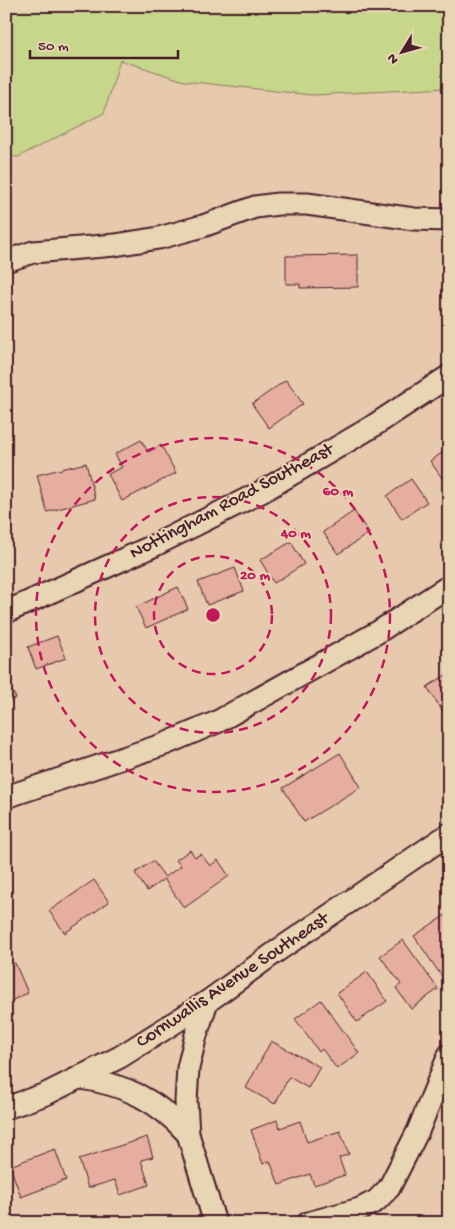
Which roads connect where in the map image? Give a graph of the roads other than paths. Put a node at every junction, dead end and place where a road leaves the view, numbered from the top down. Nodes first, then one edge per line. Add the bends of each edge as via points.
1 (449, 220) edge
2 (6, 261) edge
3 (449, 376) edge
4 (449, 586) edge
5 (6, 612) edge
6 (6, 796) edge
7 (449, 834) edge
8 (207, 1002) junction
9 (449, 1055) edge
10 (80, 1078) junction
11 (6, 1108) edge
12 (188, 1134) junction
13 (215, 1223) edge
14 (308, 1223) edge

1 - 2 street via 414,219 307,204 278,204 255,207 159,238 33,252
3 - 5 street, Nottingham Road Southeast via 370,428 263,491 154,546
4 - 6 street via 378,632 217,722 165,744
7 - 8 street, Cornwallis Avenue Southeast
8 - 10 street, Cornwallis Avenue Southeast via 120,1057
8 - 12 street via 188,1068
9 - 14 street via 418,1131 389,1188 360,1209
10 - 11 street, Cornwallis Avenue Southeast
10 - 12 street via 114,1085 148,1100 172,1116
12 - 13 street

